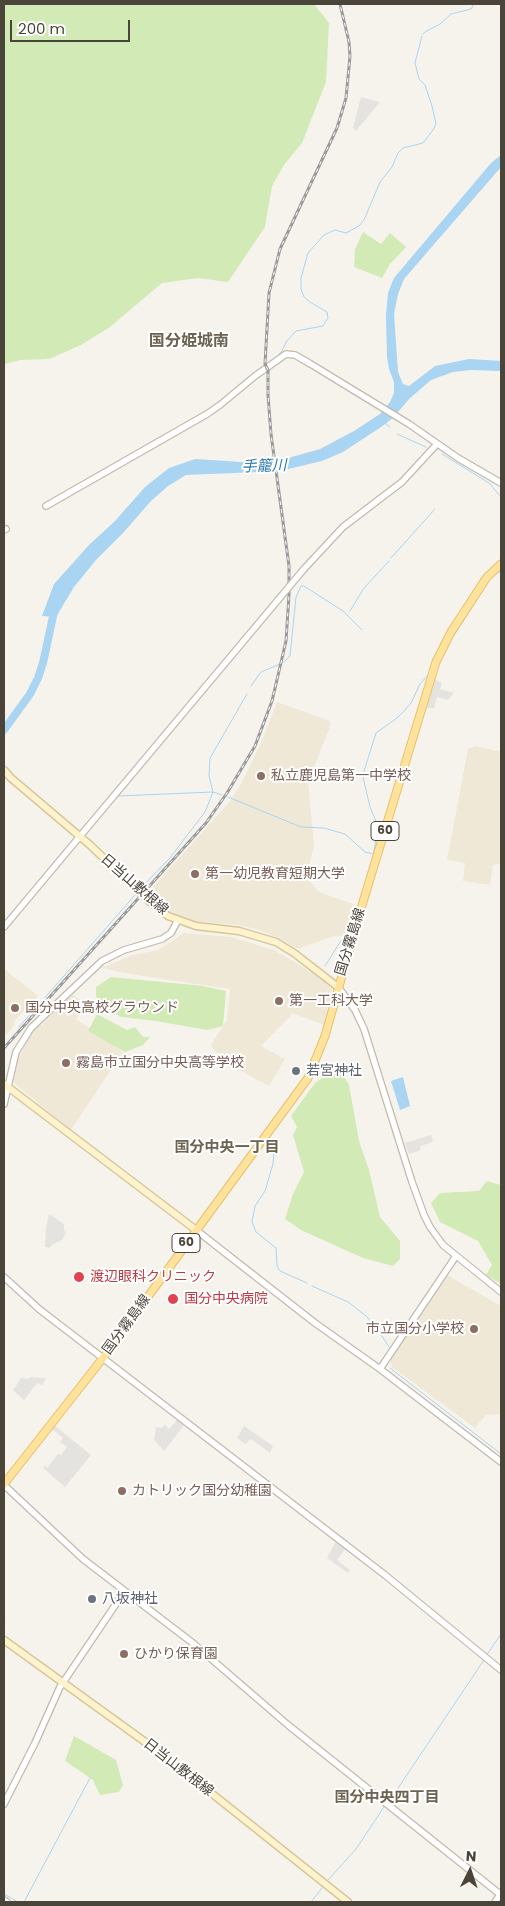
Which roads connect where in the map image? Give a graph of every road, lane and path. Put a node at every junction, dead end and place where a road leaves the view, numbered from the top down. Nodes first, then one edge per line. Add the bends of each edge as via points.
1 (437, 444) junction
2 (501, 484) edge
3 (46, 506) dead end
4 (501, 564) edge
5 (4, 770) edge
6 (79, 836) junction
7 (178, 920) junction
8 (4, 927) edge
9 (338, 986) junction
10 (6, 1086) edge
11 (4, 1104) edge
12 (196, 1230) junction
13 (456, 1256) junction
14 (4, 1277) edge
15 (501, 1292) edge
16 (103, 1358) junction
17 (380, 1369) junction
18 (501, 1462) edge
19 (4, 1485) edge
20 (124, 1592) junction
21 (4, 1640) edge
22 (501, 1670) edge
23 (62, 1682) junction
24 (4, 1804) edge
25 (501, 1894) edge
26 (4, 1900) edge
27 (7, 1902) edge
28 (348, 1902) edge
29 (495, 1902) edge

1 - 2 street
1 - 3 street via 309,363 286,354 207,414
1 - 6 street, bridge via 402,482 343,528 304,569
4 - 9 main road, 国分霧島線 / 60 via 487,577 451,632 436,662
5 - 6 main road, 日当山敷根線
6 - 7 main road, 日当山敷根線, bridge via 150,902
6 - 8 street
7 - 9 main road, 日当山敷根線 via 196,926 239,930 276,942
7 - 10 street via 167,936 102,961 51,1006 30,1028 16,1052
9 - 12 main road, 国分霧島線 / 60 via 325,1036 308,1078
9 - 13 street via 364,1029 424,1215 443,1245
10 - 11 street
10 - 12 main road
12 - 16 main road, 国分霧島線 / 60
12 - 17 street
13 - 15 street
13 - 17 street
14 - 16 street via 39,1309
16 - 19 main road, 国分霧島線 / 60
16 - 22 street via 384,1575
17 - 18 street
19 - 20 street via 83,1559
20 - 23 street
20 - 25 street via 194,1644 288,1725
21 - 23 main road, 日当山敷根線
23 - 24 street
23 - 28 main road, 日当山敷根線 via 166,1757
25 - 29 street
26 - 27 street

